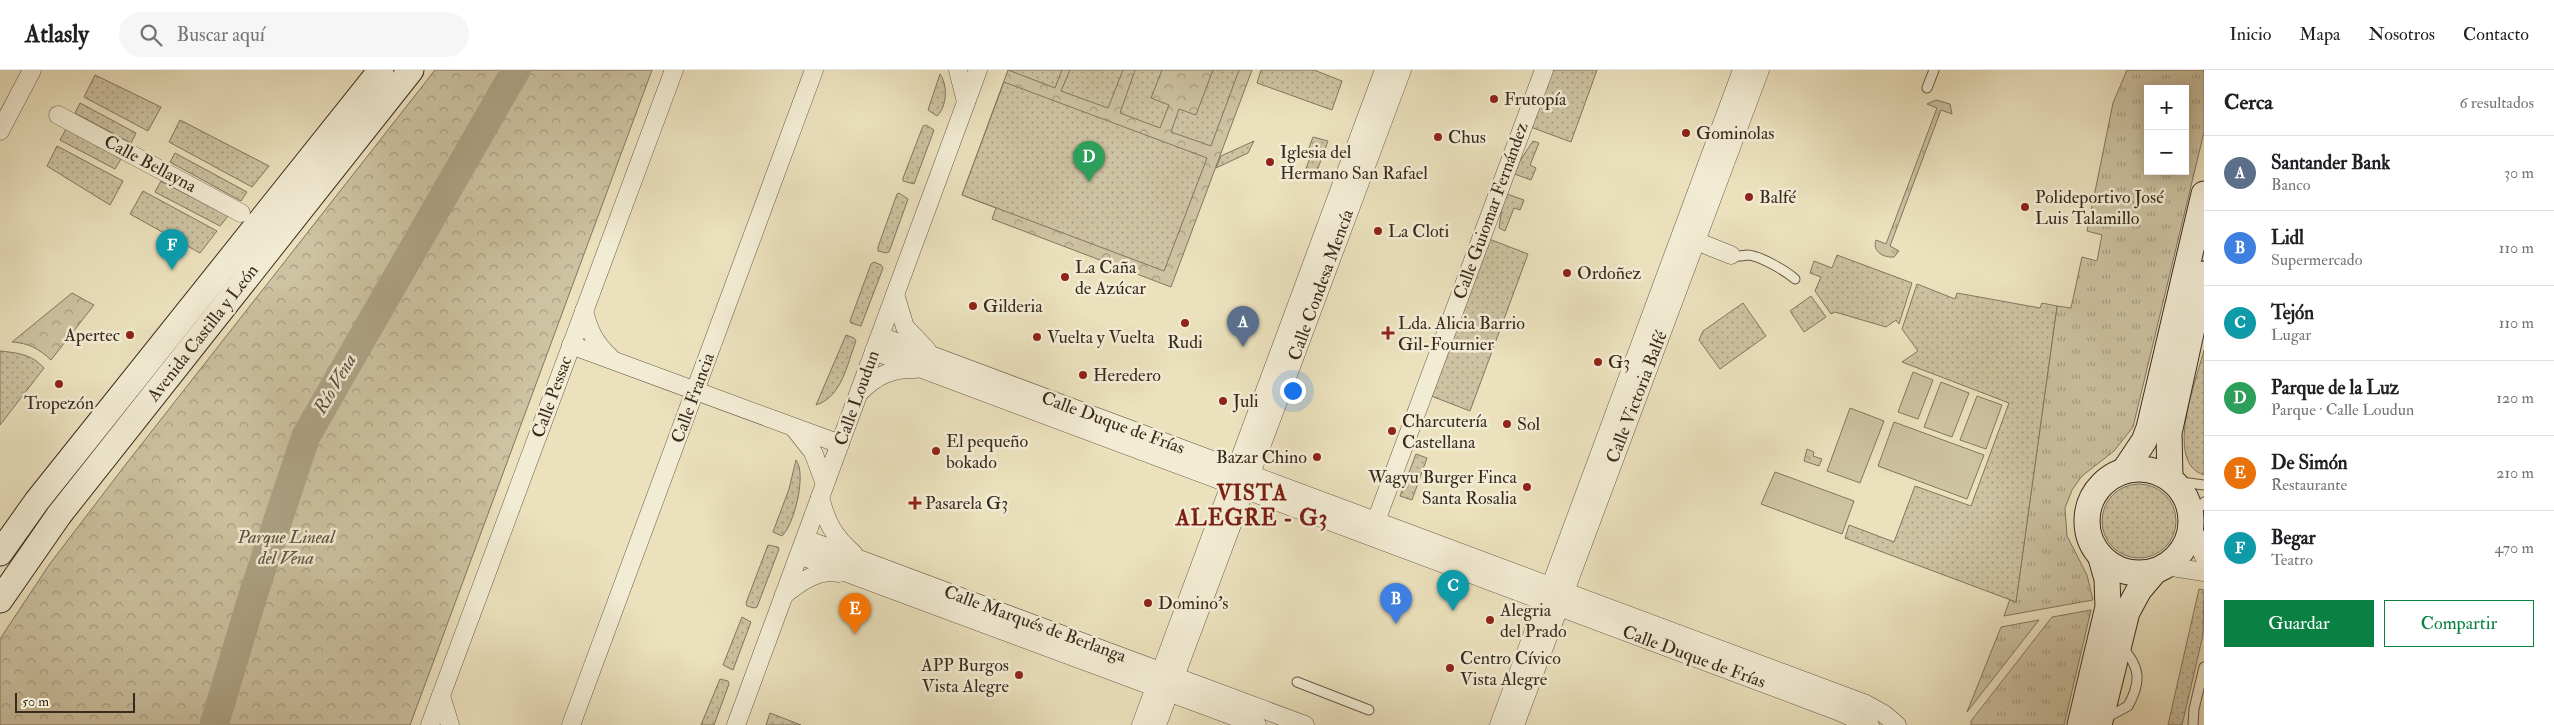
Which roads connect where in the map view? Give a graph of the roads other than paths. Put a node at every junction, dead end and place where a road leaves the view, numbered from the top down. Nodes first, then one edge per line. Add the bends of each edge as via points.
1 (32, 70) edge
2 (381, 70) edge
3 (410, 70) edge
4 (674, 70) edge
5 (814, 70) edge
6 (958, 70) edge
7 (978, 70) edge
8 (1384, 70) edge
9 (1402, 70) edge
10 (1544, 70) edge
11 (1742, 70) edge
12 (1760, 70) edge
13 (1934, 70) edge
14 (1927, 88) dead end
15 (966, 102) junction
16 (58, 115) dead end
17 (0, 131) edge
18 (2204, 194) edge
19 (241, 213) dead end
20 (1706, 245) dead end
21 (1731, 255) joint
22 (2204, 274) edge
23 (1795, 279) dead end
24 (896, 294) junction
25 (584, 311) junction
26 (877, 344) junction
27 (571, 345) junction
28 (616, 362) junction
29 (936, 366) junction
30 (695, 391) junction
31 (859, 393) junction
32 (794, 428) junction
33 (840, 444) junction
34 (2124, 470) junction
35 (1241, 479) junction
36 (2172, 480) junction
37 (2204, 485) edge
38 (823, 491) junction
39 (2196, 515) edge
40 (1376, 521) junction
41 (8, 535) edge
42 (802, 547) junction
43 (0, 553) edge
44 (2204, 557) edge
45 (2101, 558) junction
46 (863, 560) junction
47 (2160, 569) junction
48 (2204, 572) edge
49 (856, 577) junction
50 (784, 595) junction
51 (1556, 597) junction
52 (0, 600) edge
53 (2204, 667) edge
54 (1168, 678) junction
55 (1133, 679) junction
56 (1296, 682) dead end
57 (441, 696) junction
58 (1148, 705) junction
59 (1369, 710) dead end
60 (2093, 724) edge
61 (430, 725) edge
62 (450, 725) edge
63 (571, 725) edge
64 (736, 725) edge
65 (1140, 725) edge
66 (1157, 725) edge
67 (1257, 725) edge
68 (1305, 725) edge
69 (1499, 725) edge
70 (1515, 725) edge
71 (1870, 725) edge
72 (1896, 725) edge
73 (2193, 725) edge

1 - 17 street
2 - 41 main road, Avenida Castilla y León
3 - 52 main road, Avenida Castilla y León via 59,515
4 - 25 street, Calle Pessac
5 - 30 street, Calle Francia
6 - 15 street
7 - 15 street, Calle Loudun
8 - 35 street, Calle Condesa Mencía
9 - 35 street, Calle Condesa Mencía
10 - 40 street, Calle Guiomar Fernández
11 - 51 street, Calle Victoria Balfé
12 - 51 street, Calle Victoria Balfé
13 - 14 lane
15 - 24 street, Calle Loudun
16 - 19 street, Calle Bellayna
18 - 34 main road via 2149,428
20 - 21 street
21 - 23 lane via 1740,258 1748,255 1785,270
22 - 36 main road via 2169,433
24 - 26 street, Calle Loudun
24 - 29 street, Calle Duque de Frías via 905,328
25 - 27 street, Calle Pessac
25 - 28 street via 597,345
26 - 29 street, Calle Duque de Frías
26 - 31 street, Calle Loudun
27 - 28 street
27 - 57 street, Calle Pessac
28 - 30 street
29 - 31 street, Calle Duque de Frías via 890,371 878,376
29 - 35 street, Calle Duque de Frías
29 - 35 street, Calle Duque de Frías via 1204,474
30 - 32 street
30 - 63 street, Calle Francia
31 - 33 street, Calle Loudun
32 - 33 street
32 - 38 street, Calle Marqués de Berlanga via 813,452
33 - 38 street, Calle Loudun
34 - 36 main road via 2148,469
34 - 45 main road via 2099,487 2087,514 2092,545
35 - 40 street, Calle Duque de Frías via 1285,487
35 - 51 street, Calle Duque de Frías via 1516,591
35 - 54 street, Calle Condesa Mencía
36 - 37 lane
36 - 39 main road
38 - 42 street, Calle Loudun
38 - 46 street, Calle Marqués de Berlanga via 828,524 834,534
39 - 44 street
39 - 47 main road via 2184,549
40 - 51 street, Calle Duque de Frías
41 - 43 main road, Avenida Castilla y León
42 - 46 street, Calle Marqués de Berlanga
42 - 49 street, Calle Marqués de Berlanga
42 - 50 street, Calle Loudun
45 - 47 main road via 2126,572 2146,573
45 - 60 main road via 2107,579 2108,607
46 - 54 street, Calle Marqués de Berlanga
47 - 48 street
47 - 60 main road via 2139,590 2127,612
49 - 50 street, Calle Marqués de Berlanga via 833,572 813,575
49 - 55 street, Calle Marqués de Berlanga
50 - 64 street, Calle Loudun
51 - 69 street, Calle Victoria Balfé
51 - 70 street, Calle Victoria Balfé
51 - 71 street, Calle Duque de Frías
51 - 72 street, Calle Duque de Frías via 1594,602 1866,704
53 - 73 lane
54 - 55 street, Calle Marqués de Berlanga
54 - 58 street, Calle Condesa Mencía
54 - 66 street, Calle Condesa Mencía
54 - 67 street, Calle Marqués de Berlanga
54 - 68 street, Calle Marqués de Berlanga via 1192,677 1207,689
55 - 58 street, Calle Marqués de Berlanga via 1144,692
56 - 59 lane
57 - 61 street, Calle Pessac
57 - 62 street
58 - 65 street, Calle Condesa Mencía

